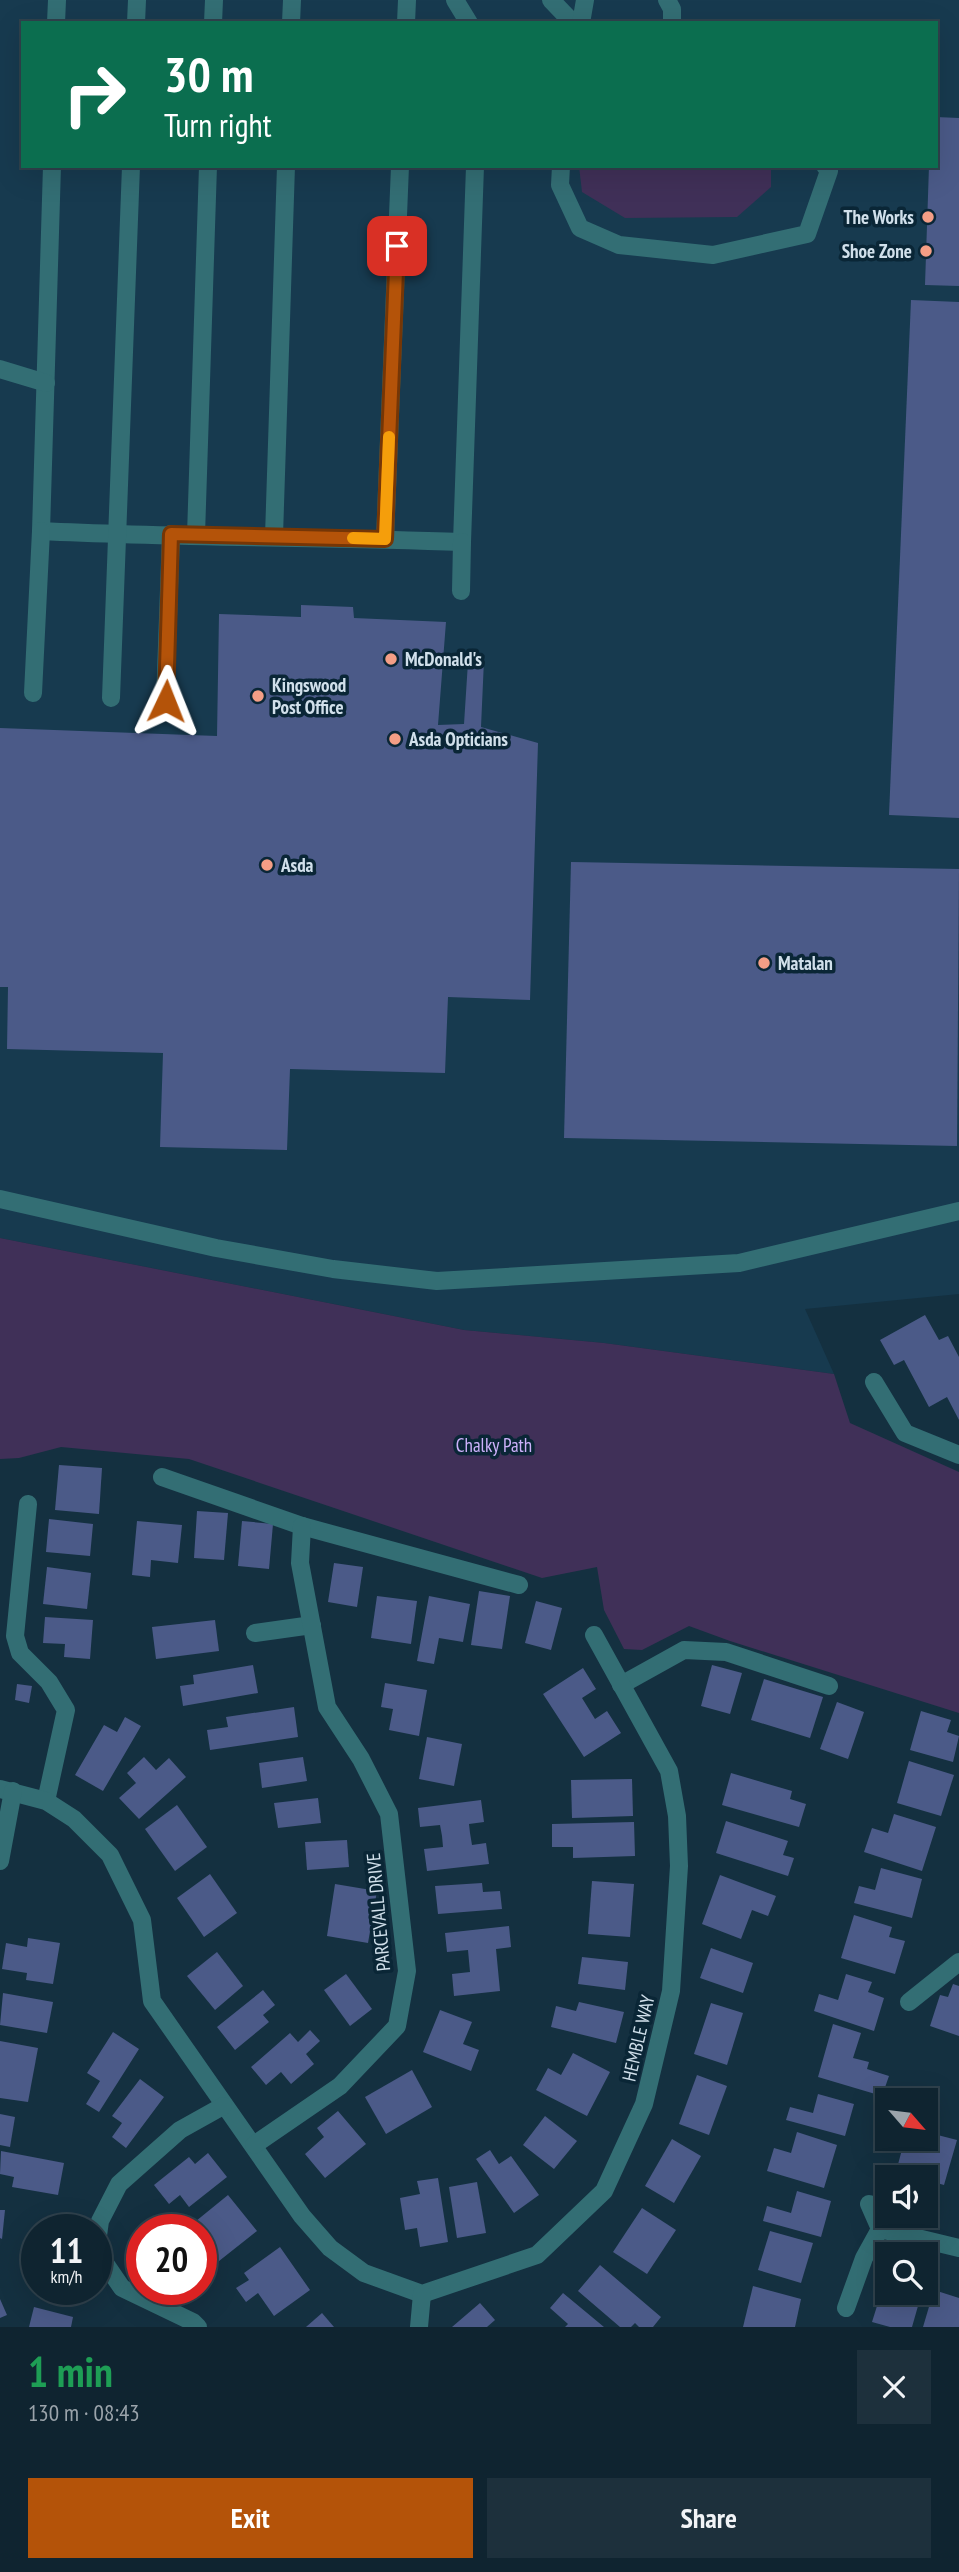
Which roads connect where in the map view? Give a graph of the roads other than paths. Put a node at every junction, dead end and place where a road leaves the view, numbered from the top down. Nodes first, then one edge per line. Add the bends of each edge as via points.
1 (57, 0) edge
2 (137, 0) edge
3 (214, 0) edge
4 (292, 0) edge
5 (407, 0) edge
6 (455, 0) edge
7 (551, 0) edge
8 (585, 0) edge
9 (667, 0) edge
10 (56, 21) edge
11 (136, 21) edge
12 (213, 21) edge
13 (291, 21) edge
14 (406, 21) edge
15 (468, 21) edge
16 (571, 21) edge
17 (581, 21) edge
18 (672, 21) edge
19 (52, 168) edge
20 (131, 168) edge
21 (208, 168) edge
22 (286, 168) edge
23 (400, 168) edge
24 (475, 168) edge
25 (561, 168) edge
26 (827, 168) edge
27 (0, 369) edge
28 (46, 383) junction
29 (41, 530) junction
30 (171, 534) junction
31 (117, 535) junction
32 (196, 535) junction
33 (274, 536) junction
34 (385, 539) junction
35 (462, 542) junction
36 (461, 592) dead end
37 (33, 693) dead end
38 (111, 698) dead end
39 (166, 701) dead end
40 (0, 1199) edge
41 (959, 1211) edge
42 (874, 1382) dead end
43 (959, 1455) edge
44 (162, 1477) dead end
45 (28, 1504) dead end
46 (302, 1526) junction
47 (519, 1585) dead end
48 (312, 1625) junction
49 (255, 1633) dead end
50 (594, 1635) dead end
51 (621, 1685) junction
52 (830, 1686) dead end
53 (7, 1790) edge
54 (46, 1801) junction
55 (0, 1861) edge
56 (959, 1962) edge
57 (909, 2002) dead end
58 (223, 2106) junction
59 (254, 2145) junction
60 (869, 2204) dead end
61 (880, 2229) junction
62 (959, 2248) edge
63 (422, 2294) junction
64 (846, 2308) dead end
65 (198, 2327) edge
66 (419, 2327) edge

1 - 10 street
2 - 11 street
3 - 12 street
4 - 13 street
5 - 14 street
6 - 15 street
7 - 16 street
8 - 17 street
9 - 18 street
19 - 28 street
20 - 31 street
21 - 32 street
22 - 33 street
23 - 34 street
24 - 35 street
25 - 26 street via 560,185 580,228 619,245 713,255 807,234
27 - 28 street
28 - 29 street
29 - 31 street
29 - 37 street
30 - 31 street
30 - 32 street
30 - 39 street
31 - 38 street
32 - 33 street
33 - 34 street
34 - 35 street
35 - 36 street
40 - 41 street via 216,1248 437,1281 739,1263
42 - 43 street via 905,1433
44 - 46 street
45 - 54 street via 15,1636 20,1653 50,1682 66,1710
46 - 47 street
46 - 48 street, PARCEVALL DRIVE via 300,1563
48 - 49 street
48 - 59 street, PARCEVALL DRIVE via 327,1707 389,1814 407,1971 397,2026 340,2086
50 - 51 street, HEMBLE WAY
51 - 52 street via 684,1650 726,1652
51 - 63 street, HEMBLE WAY via 669,1771 677,1816 679,1866 671,1991 644,2104 604,2191 537,2255
53 - 54 street
53 - 55 street
54 - 58 street via 74,1819 110,1856 142,1920 152,2001
56 - 57 street
58 - 59 street
58 - 65 street via 180,2130 119,2184 100,2221 96,2250 122,2288
59 - 63 street via 302,2216 330,2248 364,2273
60 - 61 street
61 - 62 street
61 - 64 street
63 - 66 street

